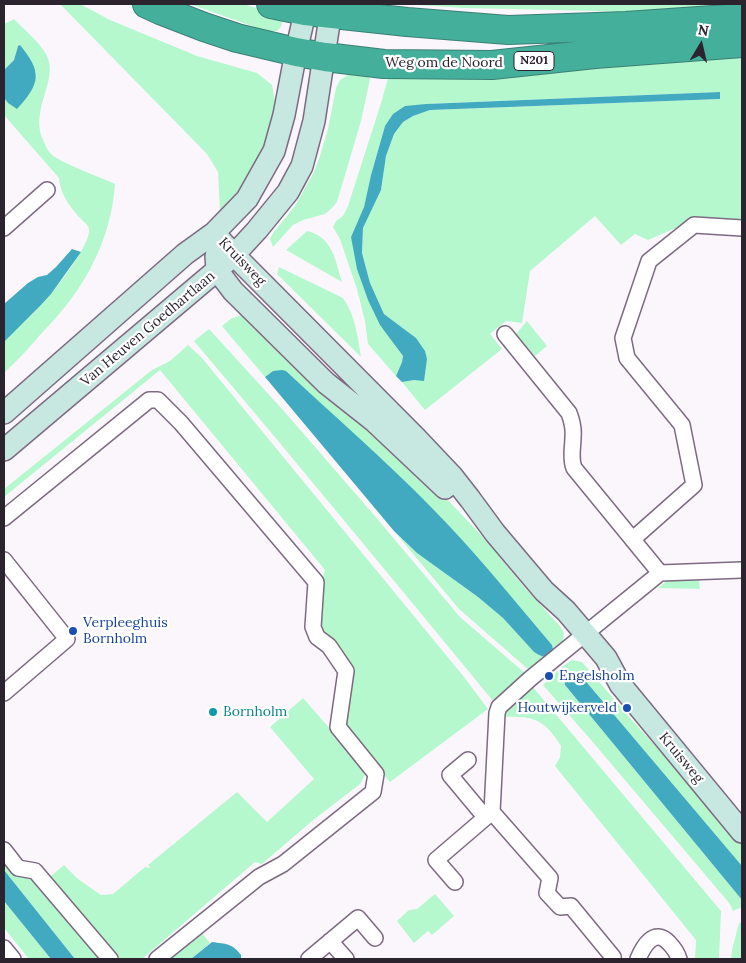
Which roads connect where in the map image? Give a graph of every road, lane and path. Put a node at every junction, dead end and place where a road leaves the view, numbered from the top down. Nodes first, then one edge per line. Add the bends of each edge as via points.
1 (146, 4) edge
2 (272, 4) edge
3 (319, 8) edge
4 (742, 18) edge
5 (742, 43) edge
6 (296, 52) junction
7 (325, 57) junction
8 (47, 190) dead end
9 (4, 228) edge
10 (742, 228) edge
11 (214, 233) junction
12 (234, 255) junction
13 (217, 270) junction
14 (505, 334) dead end
15 (4, 413) edge
16 (4, 450) edge
17 (4, 518) edge
18 (495, 533) junction
19 (632, 539) junction
20 (4, 560) edge
21 (742, 570) edge
22 (660, 572) junction
23 (582, 638) junction
24 (4, 693) edge
25 (468, 760) dead end
26 (488, 815) junction
27 (742, 832) edge
28 (4, 850) edge
29 (455, 882) dead end
30 (375, 938) dead end
31 (330, 941) junction
32 (4, 948) edge
33 (612, 958) edge
34 (13, 959) edge
35 (110, 959) edge
36 (157, 959) edge
37 (309, 959) edge
38 (346, 959) edge
39 (639, 959) edge
40 (679, 959) edge

1 - 6 highway, N201 via 238,38
2 - 3 highway
3 - 4 highway via 407,22 508,30
3 - 6 street
3 - 7 street, Van Heuven Goedhartlaan
5 - 7 highway, Weg om de Noord / N201 via 492,65 384,64
6 - 7 highway, N201
6 - 11 street via 274,151 247,199
7 - 12 street, Van Heuven Goedhartlaan via 313,129 302,166 288,192
8 - 9 street
10 - 19 street via 694,225 649,261 623,338 627,358 682,425 694,484
11 - 12 street, Kruisweg
11 - 13 street, Kruisweg
11 - 15 street via 185,254
12 - 13 street, Van Heuven Goedhartlaan
12 - 18 street, Kruisweg via 417,439 461,487
13 - 16 street, Van Heuven Goedhartlaan
13 - 18 street, Kruisweg via 233,292 326,383 374,421
14 - 19 street via 569,413 573,424 571,456 574,468
17 - 36 street via 149,400 158,400 181,422 316,582 313,627 317,637 329,646 346,671 338,727 376,774 373,792
18 - 23 street, Kruisweg via 544,591 558,617
19 - 22 street
20 - 24 street via 67,638
21 - 22 street
22 - 23 street
23 - 26 street via 499,707
23 - 27 street, Kruisweg via 597,665 620,684
25 - 26 street via 450,775
26 - 29 street via 436,860
26 - 33 street via 550,878 547,894 560,907 571,906
28 - 35 street via 18,868 35,871
30 - 31 street via 358,918
31 - 37 street
31 - 38 street
32 - 34 street
33 - 39 street
39 - 40 street via 644,946 660,937 677,952

